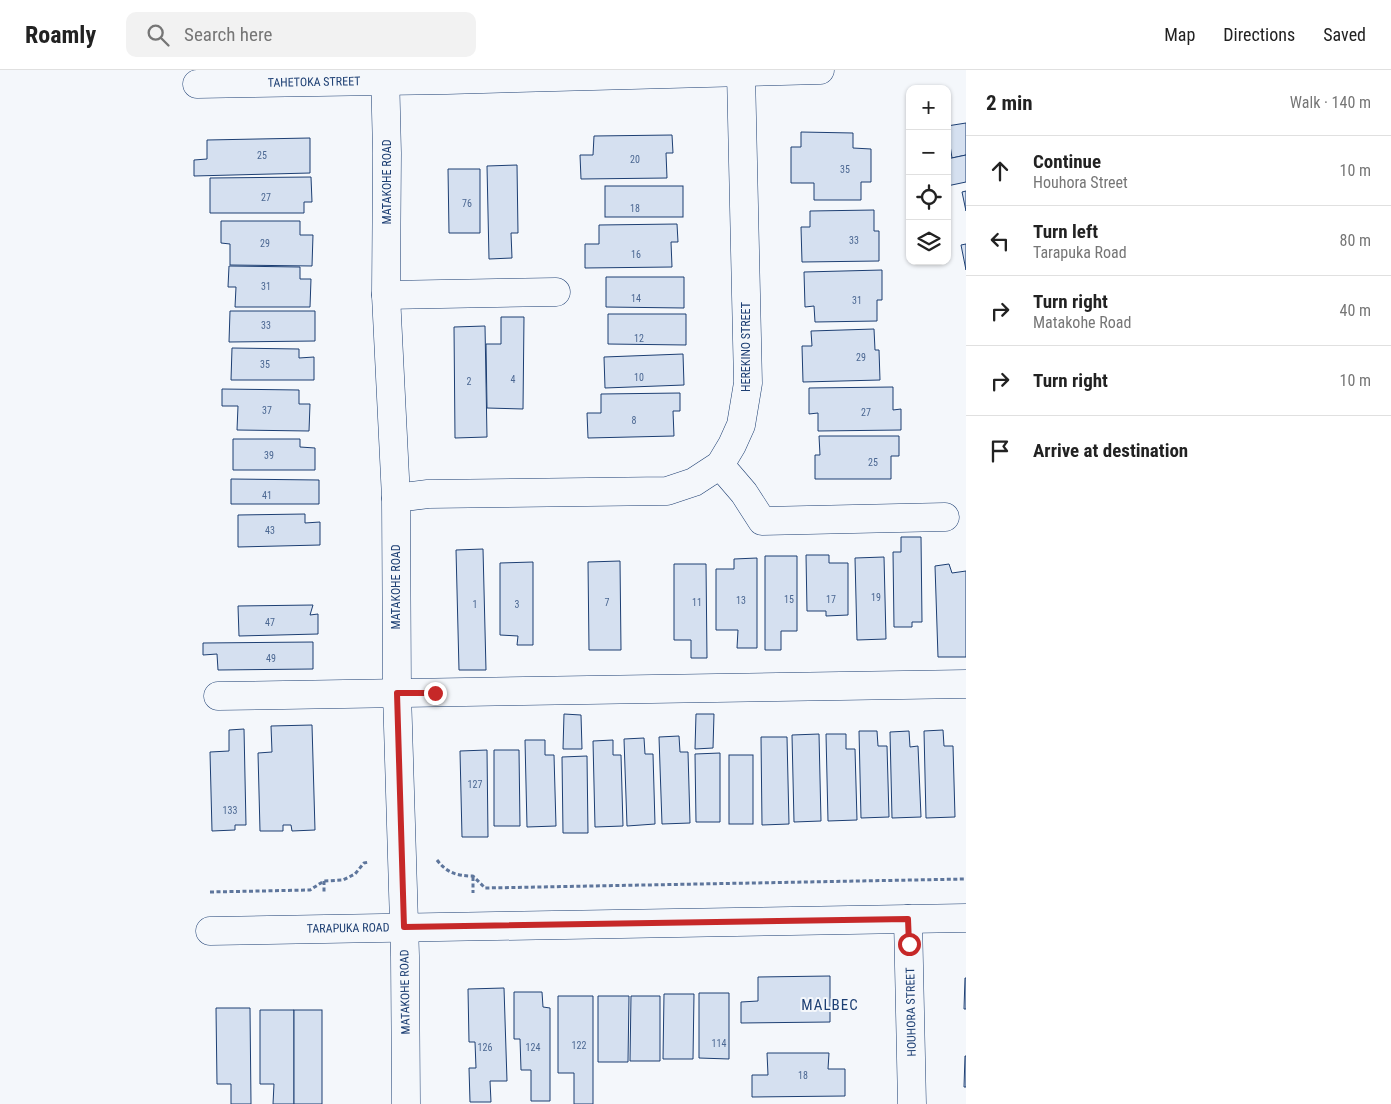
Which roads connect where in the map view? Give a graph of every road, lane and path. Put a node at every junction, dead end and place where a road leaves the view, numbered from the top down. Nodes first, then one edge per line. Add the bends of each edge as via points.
1 (820, 70) edge
2 (741, 72) junction
3 (386, 75) edge
4 (197, 84) dead end
5 (556, 292) dead end
6 (386, 295) junction
7 (720, 465) junction
8 (396, 498) junction
9 (945, 517) dead end
10 (966, 684) edge
11 (397, 693) junction
12 (218, 696) dead end
13 (428, 860) dead end
14 (374, 862) dead end
15 (966, 878) edge
16 (210, 892) dead end
17 (966, 918) edge
18 (908, 919) junction
19 (404, 927) junction
20 (210, 932) dead end
21 (406, 1104) edge
22 (912, 1104) edge

1 - 2 street, TAHETOKA STREET
2 - 3 street, TAHETOKA STREET
2 - 7 street, HEREKINO STREET via 748,383 741,425
3 - 4 street, TAHETOKA STREET
3 - 6 street, MATAKOHE ROAD
5 - 6 street
6 - 8 street, MATAKOHE ROAD
7 - 8 street, HEREKINO STREET via 694,482 666,491 428,494
7 - 9 street via 762,521
8 - 11 street, MATAKOHE ROAD
10 - 11 street
11 - 12 street
11 - 19 street, MATAKOHE ROAD
13 - 15 path via 438,860 442,867 459,876 473,876 485,888
14 - 16 path via 364,863 355,874 342,880 324,881 310,890
17 - 18 street, TARAPUKA ROAD
18 - 19 street, TARAPUKA ROAD
18 - 22 street, HOUHORA STREET
19 - 20 street, TARAPUKA ROAD
19 - 21 street, MATAKOHE ROAD

